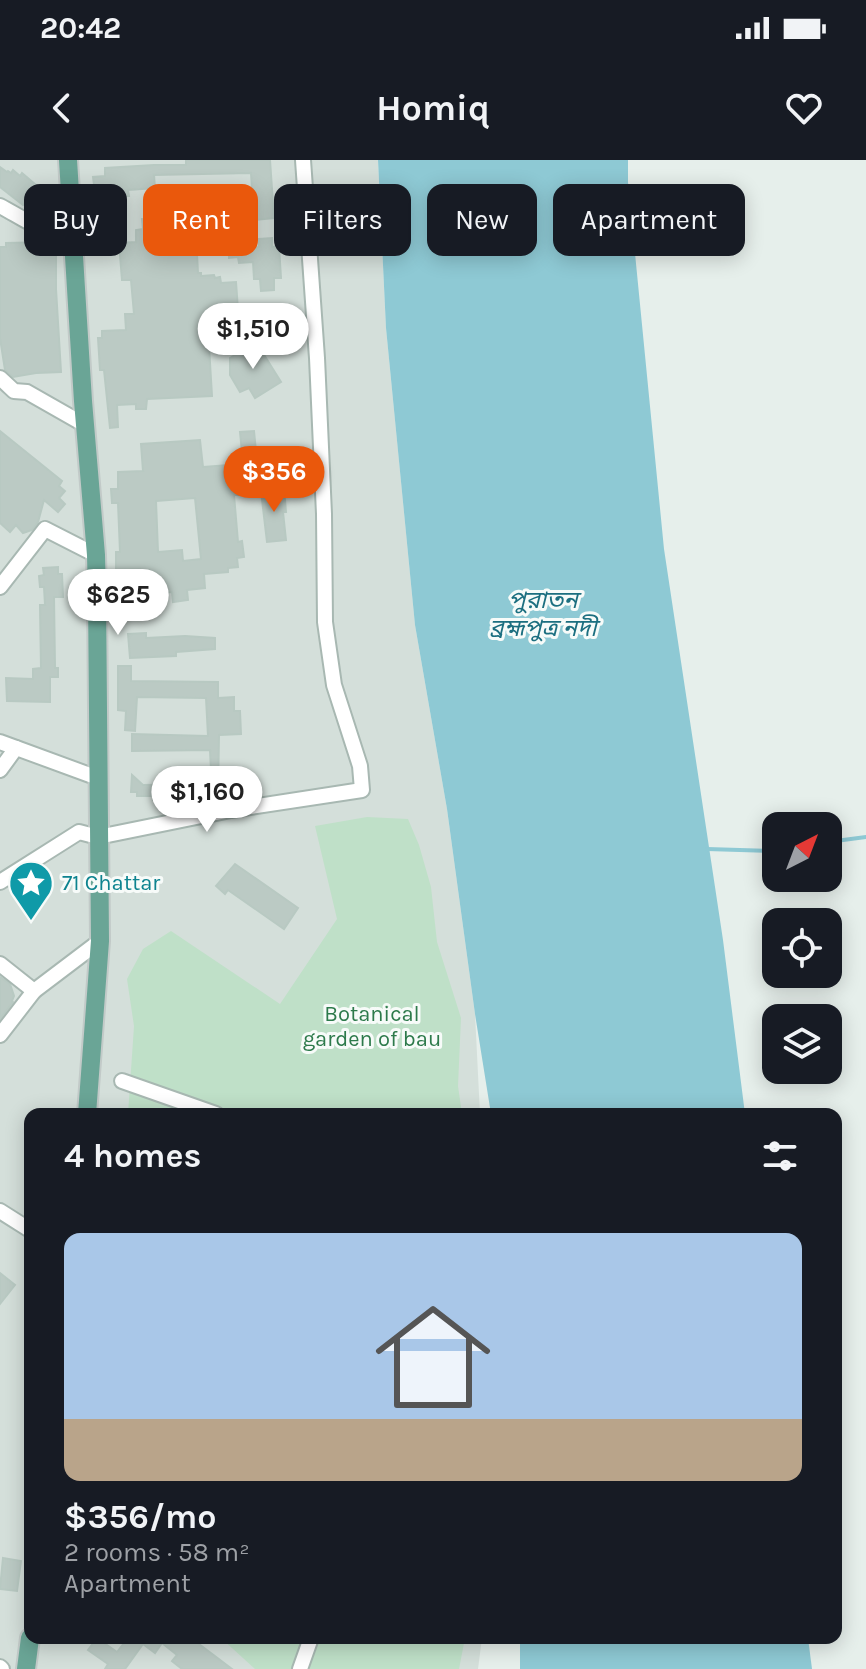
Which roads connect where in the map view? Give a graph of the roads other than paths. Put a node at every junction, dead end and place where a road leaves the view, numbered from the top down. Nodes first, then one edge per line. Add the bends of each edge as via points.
1 (68, 160) edge
2 (303, 160) edge
3 (69, 184) edge
4 (0, 206) edge
5 (24, 219) edge
6 (74, 256) edge
7 (0, 378) edge
8 (85, 425) junction
9 (96, 555) junction
10 (0, 587) edge
11 (0, 742) edge
12 (16, 748) junction
13 (0, 770) edge
14 (98, 778) junction
15 (98, 837) junction
16 (0, 882) edge
17 (100, 941) junction
18 (0, 964) edge
19 (34, 991) junction
20 (0, 1035) edge
21 (122, 1081) dead end
22 (87, 1108) edge
23 (199, 1108) edge
24 (0, 1211) edge
25 (24, 1226) edge
26 (29, 1644) edge
27 (309, 1644) edge
28 (26, 1669) edge
29 (300, 1669) edge

1 - 3 main road
2 - 15 street via 318,374 325,622 334,685 360,766 362,790
4 - 5 street
6 - 8 main road
7 - 8 street via 14,391 27,392
8 - 9 main road
9 - 10 street via 45,529
9 - 14 main road
11 - 12 street
12 - 13 street
12 - 14 street
14 - 15 main road
15 - 16 street via 79,832
15 - 17 main road
17 - 19 street
17 - 22 main road
18 - 19 street
19 - 20 street
21 - 23 street
24 - 25 street
26 - 28 main road
27 - 29 street

